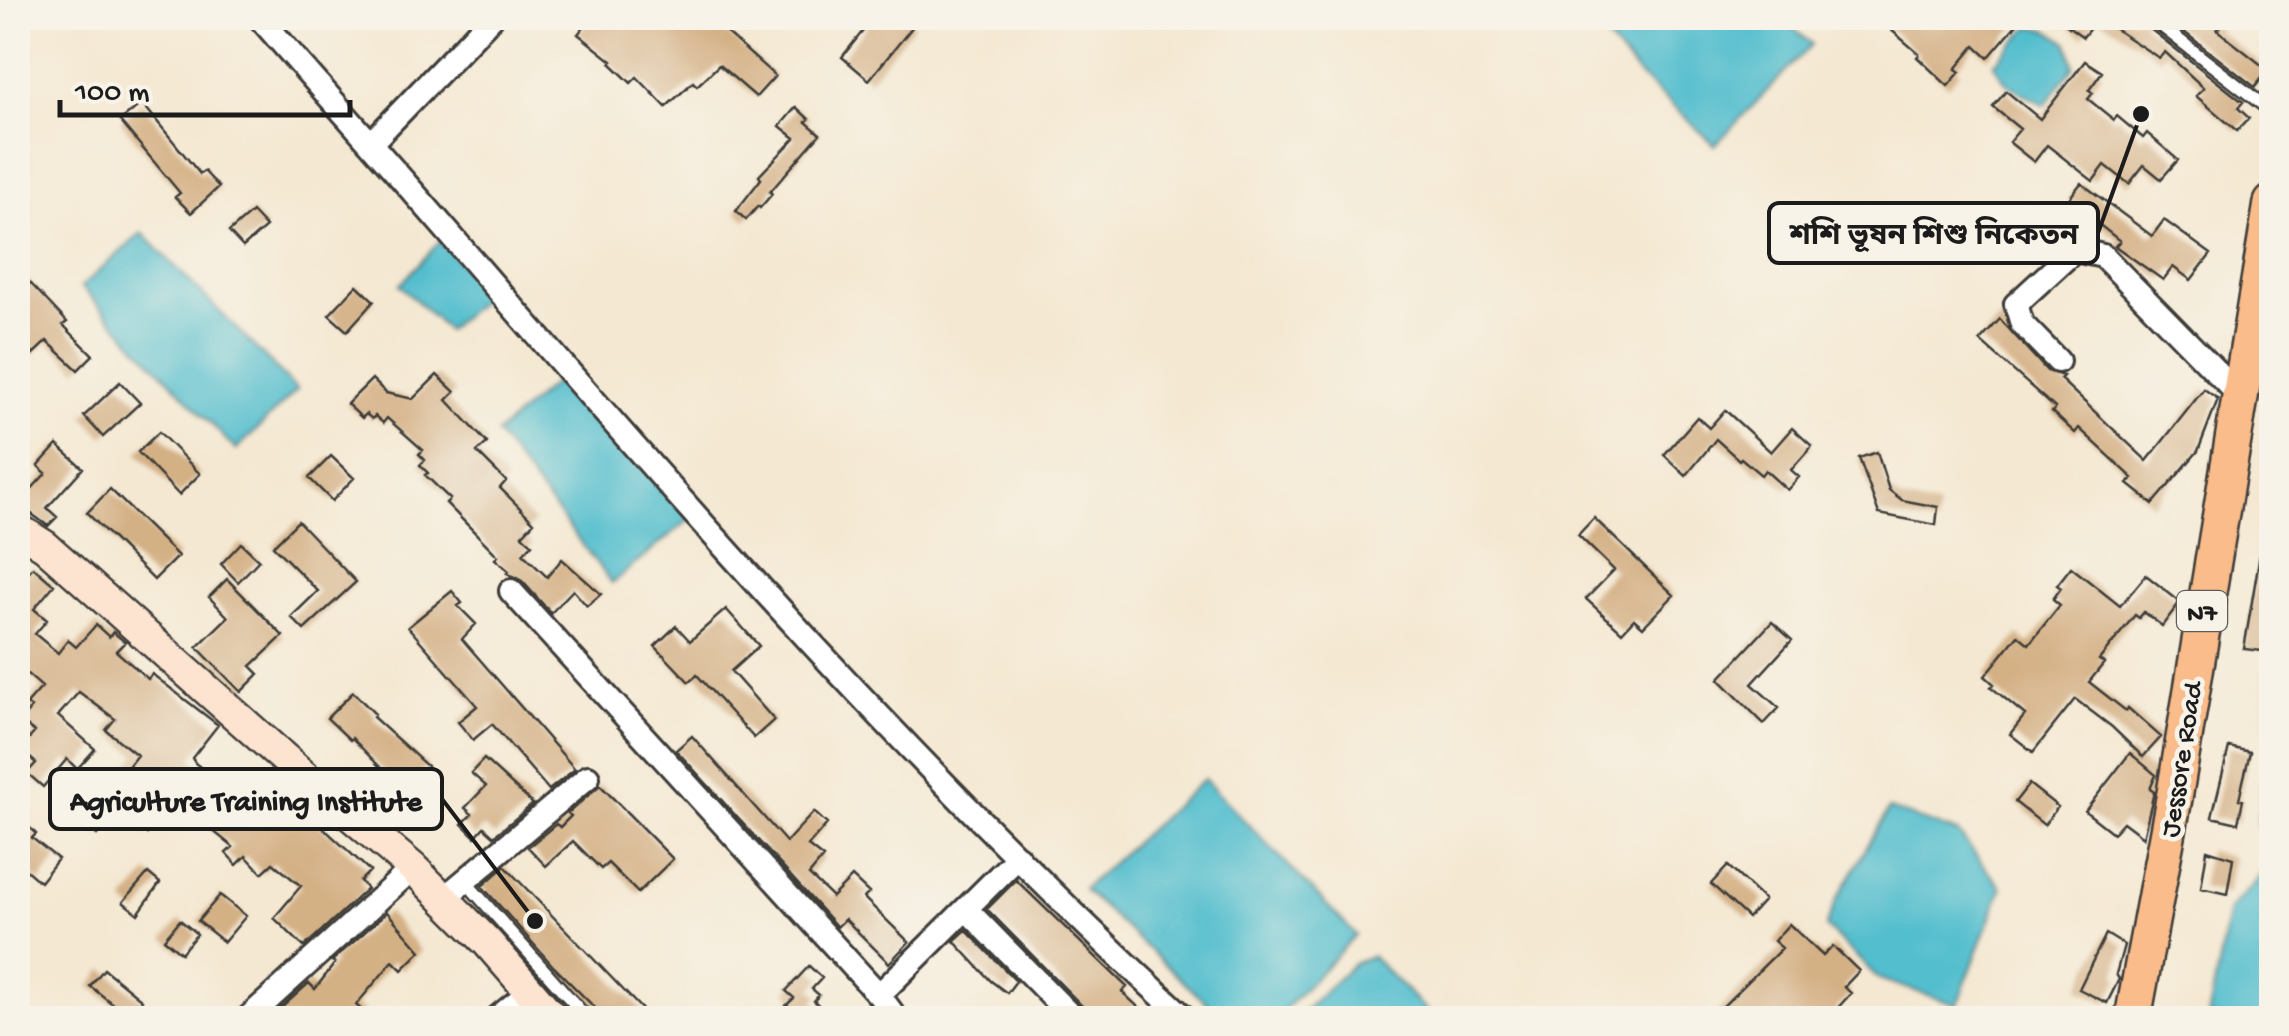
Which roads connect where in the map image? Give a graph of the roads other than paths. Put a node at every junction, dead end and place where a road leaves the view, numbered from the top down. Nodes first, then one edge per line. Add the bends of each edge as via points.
1 (260, 18) edge
2 (491, 18) edge
3 (2151, 18) edge
4 (2272, 112) edge
5 (370, 142) junction
6 (2272, 203) edge
7 (2272, 301) edge
8 (2058, 361) dead end
9 (2239, 395) junction
10 (18, 529) edge
11 (511, 591) dead end
12 (588, 777) dead end
13 (1018, 858) junction
14 (413, 868) junction
15 (454, 890) junction
16 (966, 909) junction
17 (529, 992) junction
18 (879, 996) junction
19 (248, 1018) edge
20 (497, 1018) edge
21 (553, 1018) edge
22 (587, 1018) edge
23 (896, 1018) edge
24 (1073, 1018) edge
25 (1184, 1018) edge
26 (2133, 1018) edge
27 (2149, 1018) edge

1 - 5 street
2 - 5 street
3 - 4 lane
5 - 13 street via 646,461
6 - 9 highway, Jessore Road / N7
7 - 27 highway, Jessore Road / N7
8 - 9 street via 2022,324 2016,304 2074,250 2102,256
9 - 26 highway, Jessore Road / N7
10 - 14 main road
11 - 18 street
12 - 15 street
13 - 16 street
13 - 25 street
14 - 15 main road
14 - 19 street
15 - 17 main road
15 - 22 lane
16 - 18 street
16 - 24 street
17 - 20 street
17 - 21 main road
18 - 23 street

